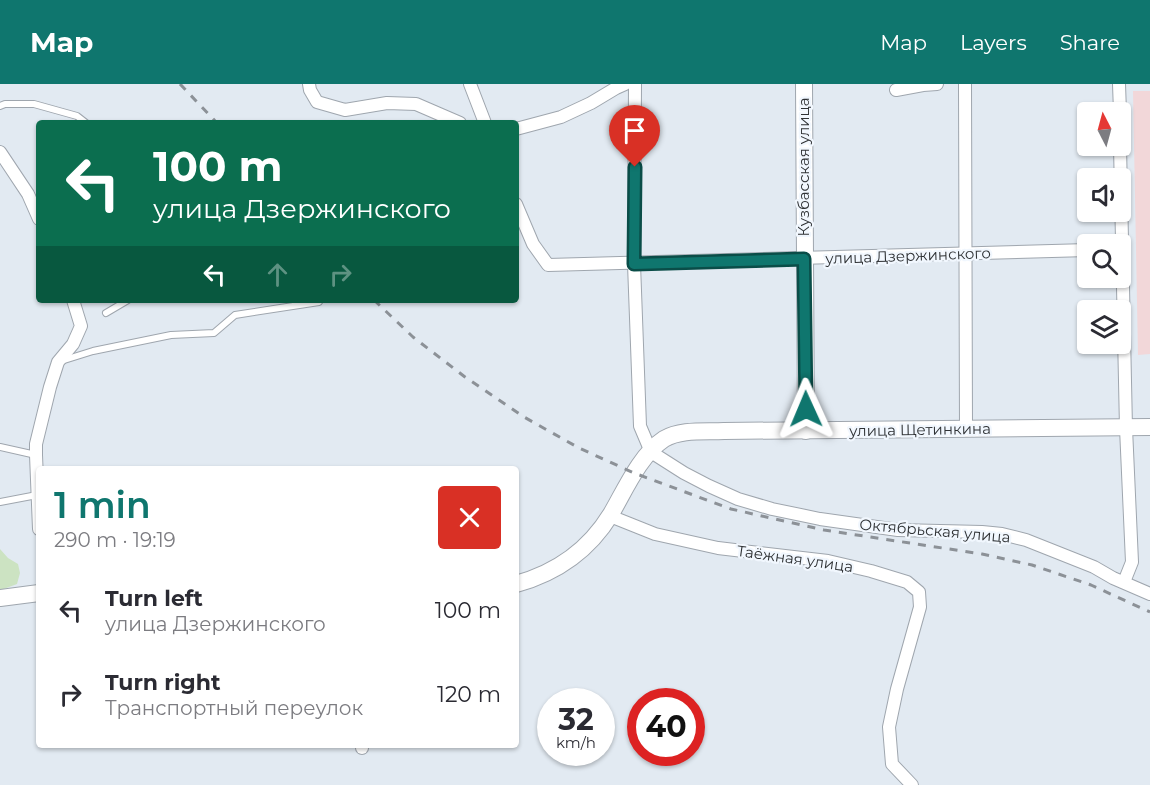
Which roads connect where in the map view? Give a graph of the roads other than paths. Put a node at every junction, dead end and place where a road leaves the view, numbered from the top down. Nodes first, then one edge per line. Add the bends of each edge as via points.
1 (309, 84) edge
2 (470, 84) edge
3 (625, 84) edge
4 (635, 84) edge
5 (804, 84) edge
6 (938, 84) edge
7 (965, 84) edge
8 (1119, 84) edge
9 (896, 90) dead end
10 (1119, 102) edge
11 (0, 106) edge
12 (82, 120) edge
13 (452, 120) edge
14 (484, 120) edge
15 (519, 128) edge
16 (0, 152) edge
17 (1120, 156) edge
18 (519, 211) edge
19 (36, 212) edge
20 (1122, 234) edge
21 (1077, 250) edge
22 (967, 254) junction
23 (804, 259) junction
24 (634, 264) junction
25 (1123, 288) edge
26 (74, 303) edge
27 (123, 303) edge
28 (319, 303) edge
29 (106, 313) dead end
30 (58, 362) junction
31 (1150, 427) edge
32 (1126, 428) junction
33 (966, 429) junction
34 (806, 431) junction
35 (0, 447) edge
36 (651, 452) junction
37 (36, 455) junction
38 (36, 466) edge
39 (36, 495) edge
40 (0, 502) edge
41 (610, 516) junction
42 (1124, 582) junction
43 (519, 583) edge
44 (36, 593) edge
45 (1150, 594) edge
46 (0, 598) edge
47 (912, 785) edge

1 - 13 street via 317,102 345,110 387,103 416,104
2 - 14 street
3 - 15 street via 561,117
4 - 24 street
5 - 23 street, Кузбасская улица
6 - 9 street
7 - 22 street
8 - 10 street
11 - 12 lane via 34,104
16 - 19 street
17 - 20 street
18 - 24 street, улица Дзержинского via 533,244 549,266
21 - 22 street, улица Дзержинского
22 - 23 street, улица Дзержинского
22 - 33 street
23 - 24 street, улица Дзержинского
23 - 34 street, Кузбасская улица
24 - 36 street via 640,426
25 - 32 street
26 - 30 street via 81,326
27 - 29 lane
28 - 30 lane via 235,315 214,333 171,335
30 - 37 street
31 - 32 street, улица Щетинкина
32 - 33 street, улица Щетинкина
32 - 42 street via 1132,562
33 - 34 street, улица Щетинкина
34 - 36 street, улица Щетинкина via 684,433 665,439
35 - 37 lane
36 - 41 street, улица Щетинкина via 633,473
36 - 42 street, Октябрьская улица via 709,486 772,509 898,530 1002,534 1026,540
37 - 38 street
39 - 40 lane
41 - 43 street, улица Щетинкина via 567,562
41 - 47 street, Таёжная улица via 655,534 718,548 828,561 872,571 907,582 919,592 920,607 889,727 892,764
42 - 45 street, Октябрьская улица
44 - 46 street

